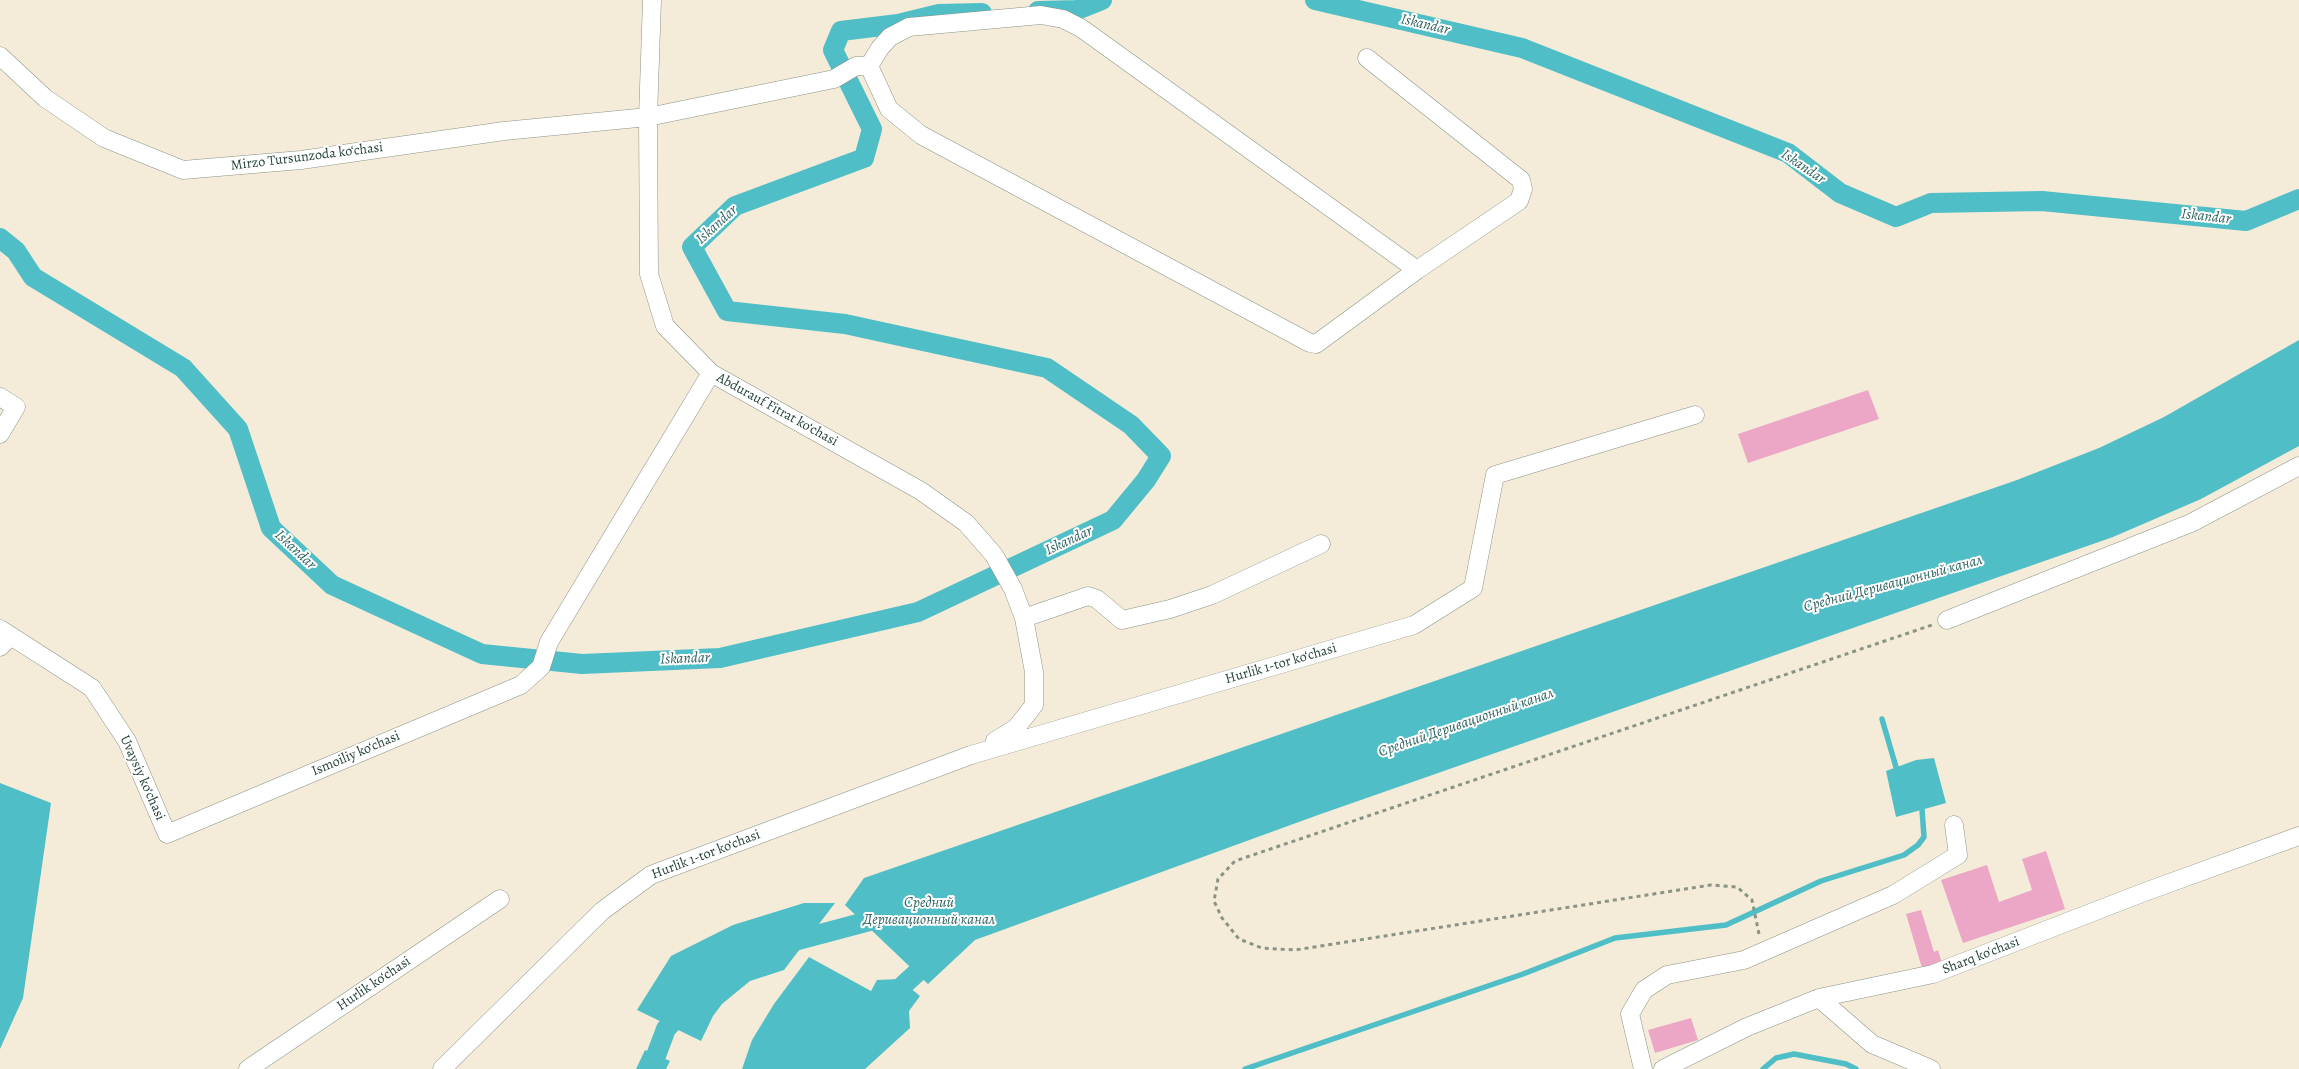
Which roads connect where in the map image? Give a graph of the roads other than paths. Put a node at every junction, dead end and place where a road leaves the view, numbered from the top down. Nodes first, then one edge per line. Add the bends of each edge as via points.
1 (652, 0) edge
2 (0, 56) edge
3 (1367, 58) dead end
4 (863, 66) junction
5 (648, 117) junction
6 (1418, 270) junction
7 (711, 372) junction
8 (0, 397) edge
9 (1695, 415) dead end
10 (0, 434) edge
11 (2299, 466) edge
12 (1321, 544) dead end
13 (1013, 589) joint
14 (1024, 618) junction
15 (1947, 620) road end
16 (4, 638) edge
17 (971, 755) junction
18 (1954, 825) dead end
19 (167, 834) joint
20 (2299, 836) edge
21 (500, 899) dead end
22 (1819, 998) junction
23 (248, 1069) edge
24 (442, 1069) edge
25 (1643, 1069) edge
26 (1663, 1069) edge
27 (1932, 1069) edge

1 - 5 street, Abdurauf Fitrat ko‘chasi
2 - 5 street, Mirzo Tursunzoda ko‘chasi via 45,98 104,138 183,170 301,160 504,131
3 - 6 street via 1521,180 1523,189 1518,201
4 - 5 street, Mirzo Tursunzoda ko‘chasi via 834,79
4 - 6 street via 890,37 909,27 1041,16 1063,19 1081,28
4 - 6 street via 889,109 921,135 1310,343 1321,343
5 - 7 street, Abdurauf Fitrat ko‘chasi via 649,274 664,326
7 - 13 street, Abdurauf Fitrat ko‘chasi via 921,491 966,523 994,555
7 - 19 street, Ismoiliy ko‘chasi via 549,642 541,667 521,685
8 - 10 street via 16,407
9 - 17 street, Hurlik 1-tor ko‘chasi via 1495,475 1473,588 1414,625
11 - 15 street via 2191,523
12 - 14 street via 1212,594 1170,609 1122,620 1097,599 1088,596
13 - 14 street, Hurlik 1-tor ko‘chasi
14 - 17 street, Hurlik 1-tor ko‘chasi via 1034,672 1034,706 1016,728
16 - 19 street, Uvaysiy ko‘chasi via 92,688 127,741
17 - 24 street, Hurlik 1-tor ko‘chasi via 651,874 602,911
18 - 25 street via 1958,855 1893,895 1744,960 1667,975 1644,990 1630,1014
20 - 22 street, Sharq ko'chasi via 2142,892 1933,974
21 - 23 street, Hurlik ko‘chasi
22 - 26 street, Sharq ko'chasi via 1747,1027
22 - 27 street via 1872,1044

